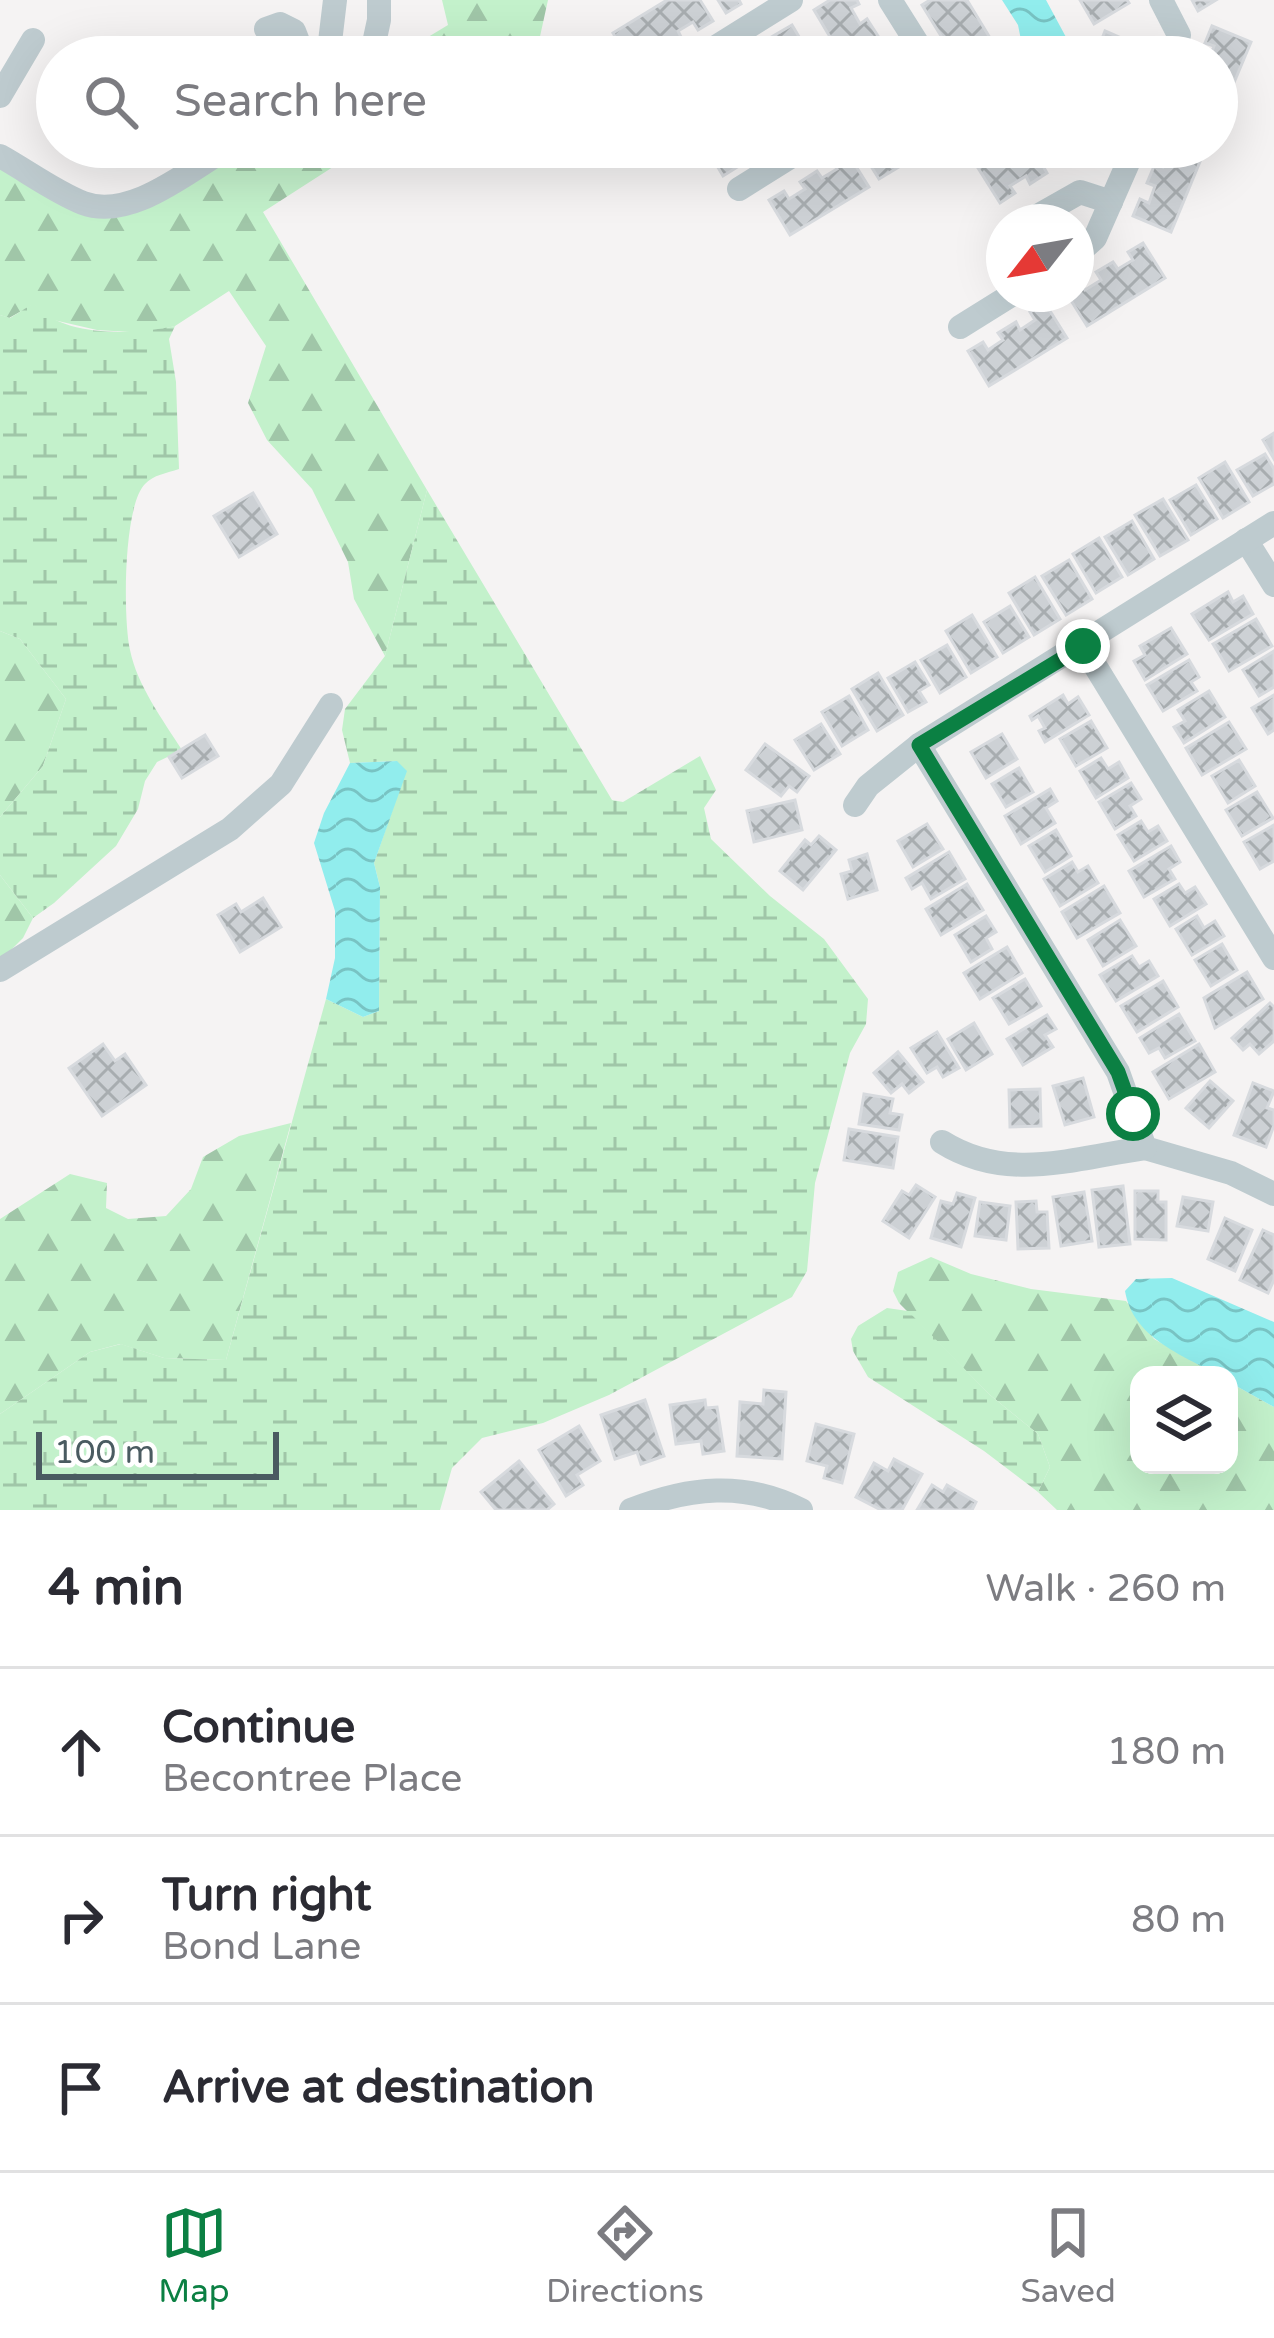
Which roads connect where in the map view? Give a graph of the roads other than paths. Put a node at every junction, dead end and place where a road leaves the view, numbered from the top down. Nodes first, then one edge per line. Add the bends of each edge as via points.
1 (335, 0) edge
2 (380, 0) edge
3 (791, 0) edge
4 (890, 0) edge
5 (1161, 0) edge
6 (266, 29) dead end
7 (296, 36) edge
8 (331, 36) edge
9 (376, 36) edge
10 (739, 36) edge
11 (912, 36) edge
12 (1179, 36) edge
13 (33, 40) dead end
14 (0, 95) edge
15 (0, 156) edge
16 (193, 168) edge
17 (768, 168) edge
18 (1126, 168) edge
19 (739, 189) dead end
20 (1111, 202) junction
21 (1059, 204) edge
22 (1094, 239) edge
23 (986, 311) edge
24 (960, 327) dead end
25 (1274, 523) edge
26 (1246, 540) junction
27 (1274, 585) edge
28 (1083, 646) junction
29 (331, 705) dead end
30 (919, 745) junction
31 (855, 805) dead end
32 (1274, 958) edge
33 (0, 970) edge
34 (942, 1142) dead end
35 (1145, 1148) junction
36 (1274, 1194) edge
37 (631, 1510) edge
38 (801, 1510) edge

1 - 8 street
2 - 9 street
3 - 10 street
4 - 11 street
5 - 12 street
6 - 7 street via 280,24
13 - 14 street
15 - 16 street via 83,203 108,208
17 - 19 street
18 - 20 street
20 - 21 street via 1080,192
20 - 22 street
23 - 24 street
25 - 26 street
26 - 27 street
26 - 28 street
28 - 30 street
28 - 32 street
29 - 33 street via 280,784 230,830
30 - 31 street
30 - 35 street via 1118,1072
34 - 35 street via 965,1157 1012,1168
35 - 36 street
37 - 38 street via 715,1488 771,1495

